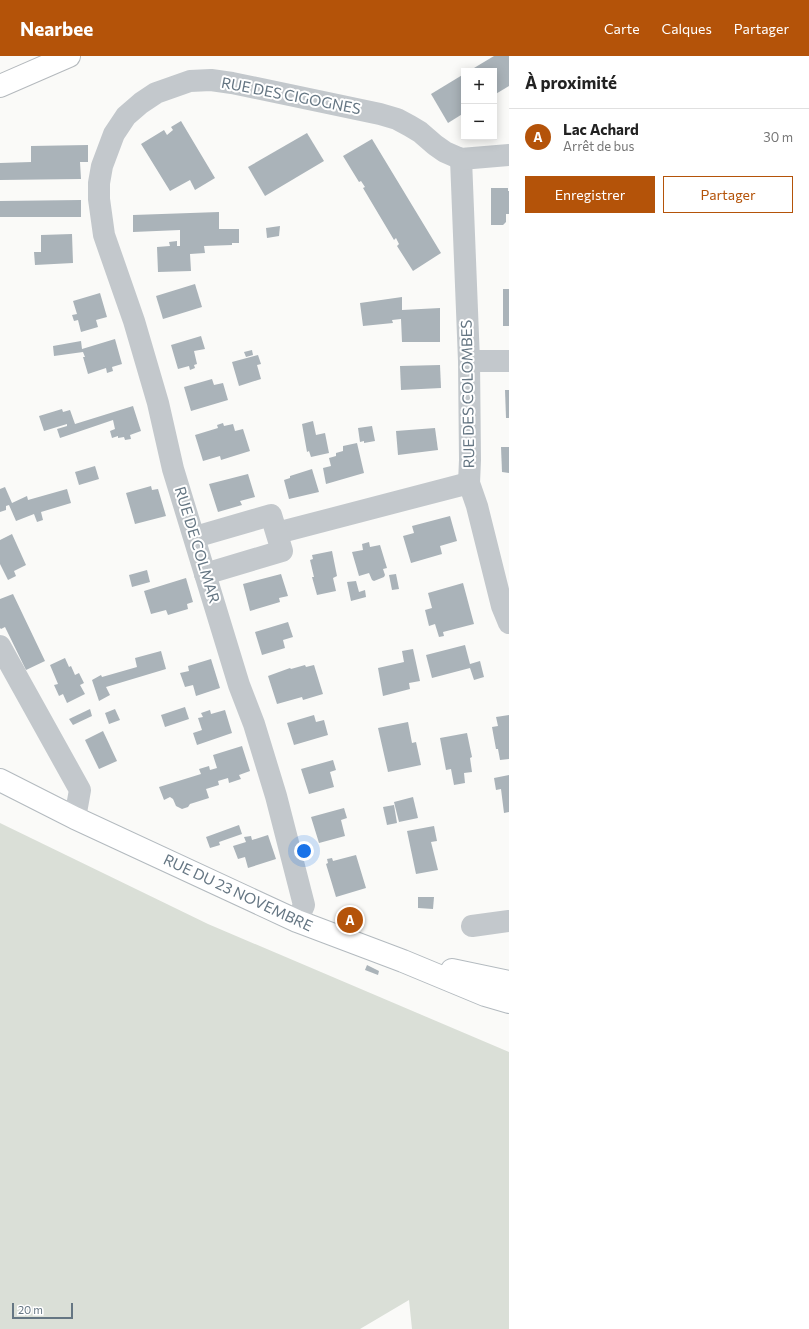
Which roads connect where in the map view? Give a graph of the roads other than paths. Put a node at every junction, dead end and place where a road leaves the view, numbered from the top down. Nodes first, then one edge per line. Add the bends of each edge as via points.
1 (69, 56) edge
2 (0, 86) edge
3 (509, 155) edge
4 (461, 159) junction
5 (102, 166) joint
6 (469, 361) junction
7 (509, 361) edge
8 (469, 483) junction
9 (277, 533) junction
10 (195, 537) junction
11 (205, 574) junction
12 (509, 623) edge
13 (0, 646) edge
14 (0, 780) edge
15 (76, 818) junction
16 (297, 921) junction
17 (509, 921) edge
18 (472, 926) dead end
19 (403, 961) junction
20 (509, 982) edge
21 (485, 995) junction
22 (509, 1002) edge
23 (509, 1012) edge

1 - 2 main road
3 - 4 street, RUE DES CIGOGNES
4 - 5 street, RUE DES CIGOGNES via 435,146 420,132 397,119 211,80 190,81 174,86 156,93 141,103 126,116 114,134
4 - 6 street, RUE DES COLOMBES
5 - 10 street, RUE DE COLMAR via 100,199 104,235 134,321 158,403 173,468
6 - 7 street
6 - 8 street, RUE DES COLOMBES
8 - 9 street
8 - 12 street, RUE DES COLOMBES via 502,606
9 - 10 street via 271,514
9 - 11 street via 282,551
10 - 11 street, RUE DE COLMAR
11 - 16 street, RUE DE COLMAR via 239,685 254,724 290,848 304,905
13 - 15 street via 80,790
14 - 15 main road, RUE DU 23 NOVEMBRE
15 - 16 main road, RUE DU 23 NOVEMBRE
16 - 19 main road, RUE DU 23 NOVEMBRE
17 - 18 street
19 - 20 main road, RUE DU 23 NOVEMBRE
19 - 21 main road, RUE DU 23 NOVEMBRE
21 - 22 main road, RUE DU 23 NOVEMBRE
21 - 23 main road, RUE DU 23 NOVEMBRE via 494,1007

